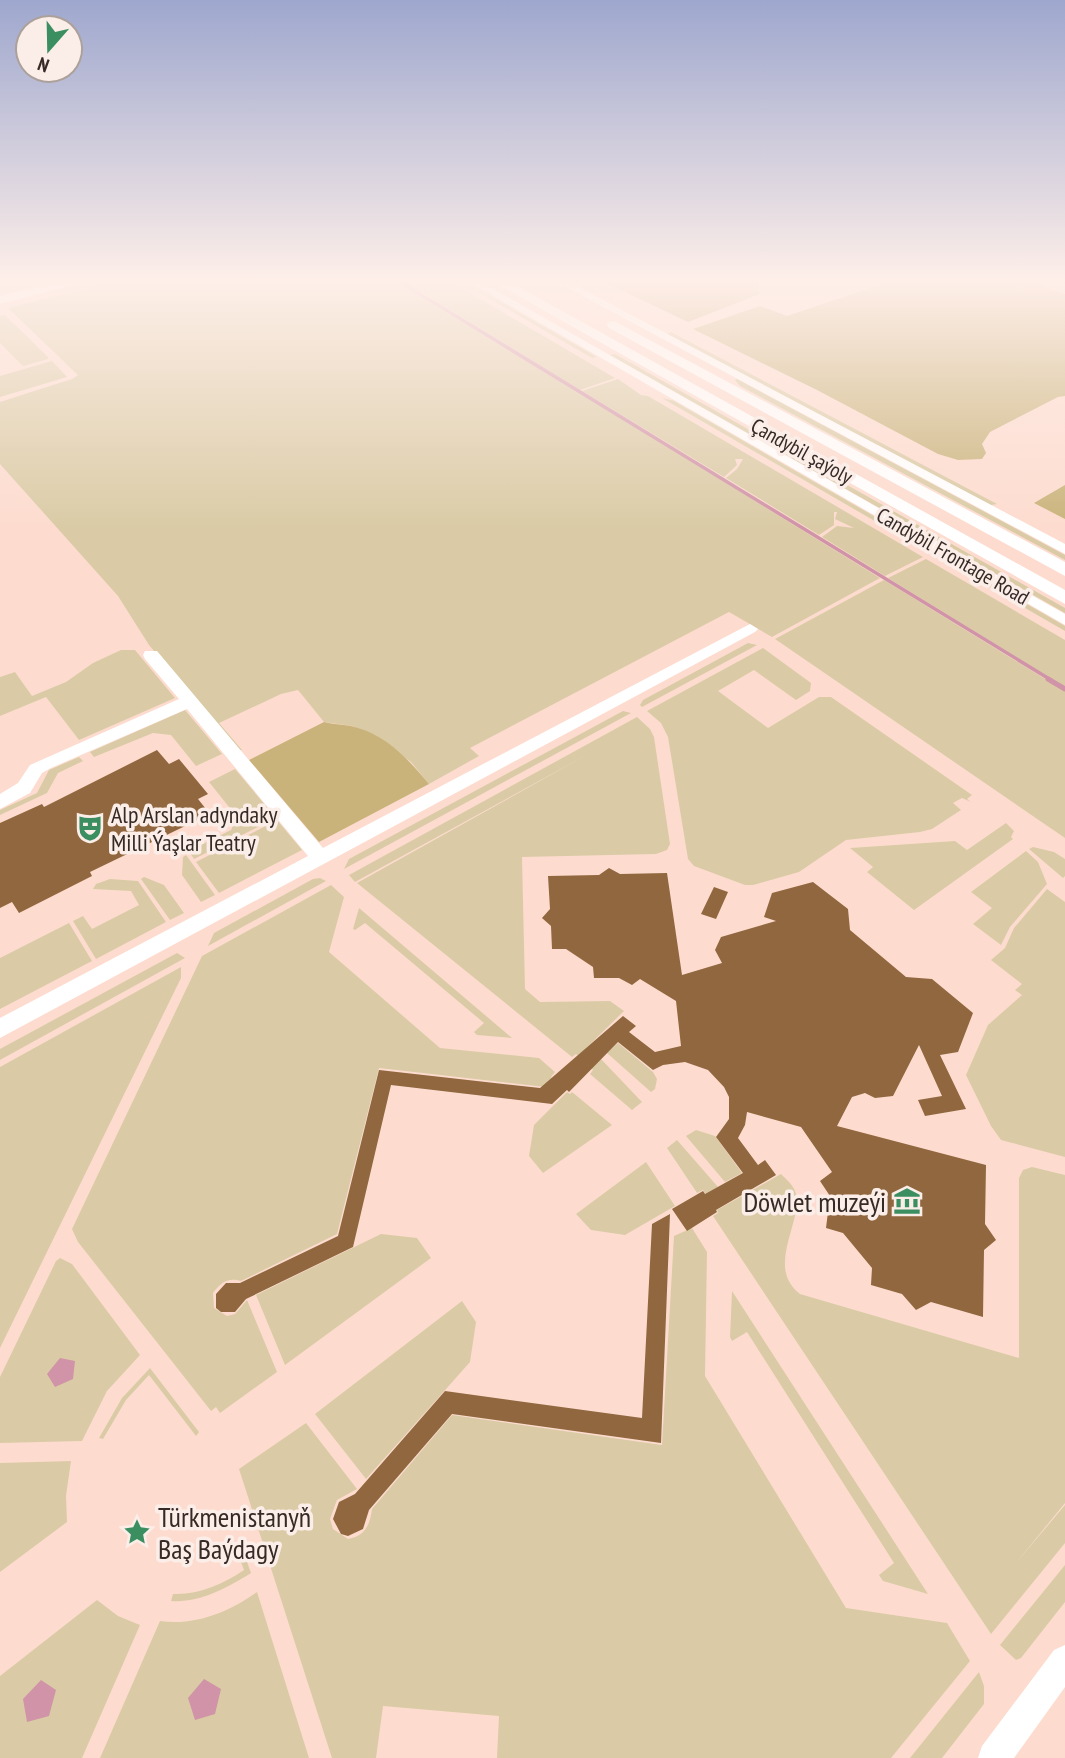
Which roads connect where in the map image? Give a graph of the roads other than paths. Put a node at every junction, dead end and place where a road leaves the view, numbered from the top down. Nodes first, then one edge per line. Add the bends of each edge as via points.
1 (629, 365) edge
2 (639, 365) edge
3 (692, 365) edge
4 (718, 365) edge
5 (722, 367) junction
6 (731, 388) junction
7 (753, 442) junction
8 (790, 445) junction
9 (1065, 550) edge
10 (1065, 570) edge
11 (1065, 598) edge
12 (1065, 620) edge
13 (750, 629) dead end
14 (151, 655) dead end
15 (190, 701) junction
16 (0, 802) edge
17 (320, 859) junction
18 (0, 1029) edge
19 (1065, 1661) edge
20 (994, 1758) edge

1 - 7 street, Candybil Frontage Road
2 - 8 main road, Çandybil şaýoly
3 - 6 main road, Çandybil şaýoly
4 - 5 street
5 - 6 main road
5 - 9 street
6 - 10 main road, Çandybil şaýoly
7 - 8 main road
7 - 12 street, Candybil Frontage Road
8 - 11 main road, Çandybil şaýoly
13 - 17 street
14 - 15 street
15 - 16 street via 45,764 24,788
15 - 17 street
17 - 18 street
19 - 20 street

